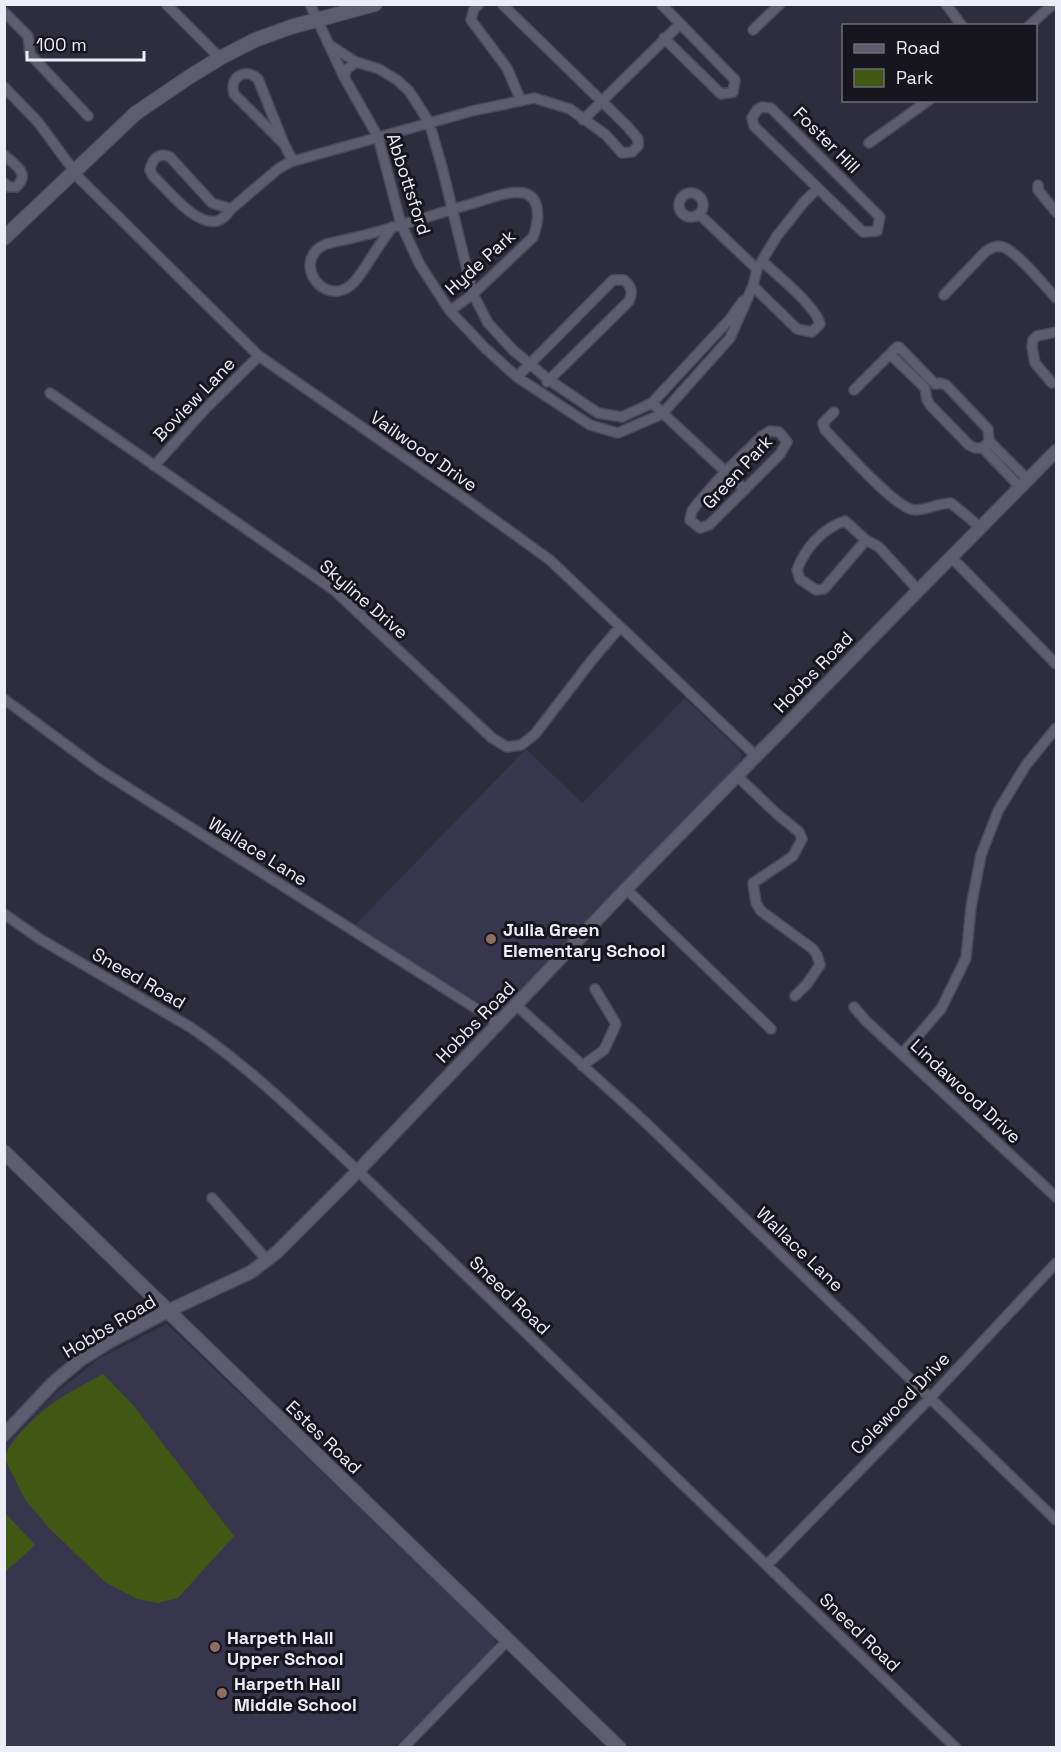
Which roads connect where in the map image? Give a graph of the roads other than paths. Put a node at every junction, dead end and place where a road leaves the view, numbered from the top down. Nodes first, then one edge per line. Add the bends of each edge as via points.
1 (166, 4) edge
2 (310, 4) edge
3 (375, 4) edge
4 (479, 4) edge
5 (502, 4) edge
6 (661, 4) edge
7 (780, 4) edge
8 (946, 4) edge
9 (1053, 4) edge
10 (4, 12) edge
11 (316, 20) junction
12 (680, 24) junction
13 (961, 24) edge
14 (1031, 24) edge
15 (753, 30) dead end
16 (664, 38) junction
17 (327, 44) junction
18 (220, 58) junction
19 (356, 62) junction
20 (344, 77) junction
21 (6, 91) edge
22 (520, 101) junction
23 (601, 102) junction
24 (926, 102) edge
25 (88, 117) dead end
26 (583, 120) junction
27 (429, 122) junction
28 (378, 137) junction
29 (868, 143) dead end
30 (284, 144) junction
31 (4, 155) edge
32 (293, 161) junction
33 (75, 171) junction
34 (4, 183) edge
35 (1038, 185) dead end
36 (818, 188) junction
37 (212, 202) junction
38 (231, 209) junction
39 (452, 209) junction
40 (1056, 212) edge
41 (699, 214) dead end
42 (202, 219) junction
43 (397, 226) junction
44 (4, 238) edge
45 (760, 265) junction
46 (753, 286) junction
47 (473, 294) junction
48 (944, 295) dead end
49 (1056, 298) edge
50 (450, 311) junction
51 (1056, 332) edge
52 (890, 354) junction
53 (259, 356) junction
54 (530, 364) junction
55 (517, 377) junction
56 (549, 380) junction
57 (1052, 383) dead end
58 (935, 384) junction
59 (854, 390) dead end
60 (539, 391) junction
61 (50, 393) dead end
62 (926, 394) junction
63 (652, 403) junction
64 (834, 412) dead end
65 (662, 414) junction
66 (986, 445) junction
67 (1056, 451) edge
68 (154, 466) junction
69 (725, 472) junction
70 (1024, 484) junction
71 (745, 490) junction
72 (980, 527) junction
73 (866, 540) junction
74 (951, 557) junction
75 (918, 590) junction
76 (620, 627) junction
77 (1056, 664) edge
78 (4, 699) edge
79 (1056, 728) edge
80 (756, 756) junction
81 (736, 776) junction
82 (626, 889) junction
83 (4, 914) edge
84 (595, 989) dead end
85 (795, 996) dead end
86 (516, 1005) junction
87 (854, 1007) dead end
88 (499, 1023) junction
89 (771, 1029) dead end
90 (902, 1054) junction
91 (582, 1066) junction
92 (4, 1152) edge
93 (358, 1172) junction
94 (1056, 1197) edge
95 (212, 1198) dead end
96 (267, 1260) junction
97 (1056, 1263) edge
98 (168, 1311) junction
99 (930, 1398) junction
100 (4, 1435) edge
101 (1056, 1520) edge
102 (767, 1565) junction
103 (509, 1639) junction
104 (403, 1748) edge
105 (620, 1748) edge
106 (956, 1748) edge

1 - 18 street
2 - 11 street, Abbottsford
3 - 11 main road
4 - 22 street via 471,20 507,68
5 - 23 street
6 - 12 street
7 - 15 street
8 - 13 street
9 - 14 street
10 - 25 street via 28,36 30,54
11 - 17 street, Abbottsford
11 - 18 main road via 255,40
12 - 16 street
12 - 16 street via 735,80 734,92 721,94
16 - 23 street
17 - 19 street, Abbottsford
17 - 20 street, Abbottsford
18 - 33 main road via 136,113
19 - 20 street via 346,69
19 - 27 street, Abbottsford via 380,69 397,80
20 - 28 street, Abbottsford
21 - 33 street, Vailwood Drive via 38,122
22 - 26 street via 534,98 570,110
22 - 27 street
23 - 26 street
23 - 26 street via 638,139 632,152 622,153 606,135
24 - 29 street
27 - 28 street
27 - 39 street, Abbottsford
28 - 32 street
28 - 43 street, Abbottsford
30 - 30 street via 234,94 237,76 246,72 258,79
30 - 32 street
31 - 34 street via 23,176 16,187
32 - 38 street
33 - 44 main road
33 - 53 street, Vailwood Drive
35 - 40 street
36 - 36 street, Foster Hill via 863,232 877,231 880,217 850,186 771,108 757,110 752,118 754,126
36 - 45 street, Abbottsford via 777,236
37 - 38 street
37 - 42 street
37 - 42 street via 170,158 165,155 154,160 150,170 153,176 189,212
38 - 42 street via 219,221
39 - 43 street, Hyde Park
39 - 47 street, Abbottsford
39 - 47 street, Hyde Park via 511,192 526,194 538,209 533,237
41 - 45 street
43 - 43 street, Hyde Park via 321,247 311,263 315,283 332,291 351,286
43 - 50 street, Abbottsford
45 - 46 street, Abbottsford
45 - 46 street via 802,299 819,324 812,332 797,329
46 - 63 street, Abbottsford via 730,319
46 - 65 street, Abbottsford via 730,338
47 - 50 street, Hyde Park
47 - 54 street, Abbottsford via 488,323
48 - 49 street via 985,252 1001,247 1012,252
50 - 55 street, Abbottsford
51 - 57 street via 1037,336 1032,347 1035,363
52 - 58 street via 897,346 902,348
52 - 59 street
52 - 62 street via 925,388
53 - 68 street, Boview Lane
53 - 76 street, Vailwood Drive via 550,560
54 - 55 street
54 - 56 street, Abbottsford
54 - 56 street via 613,280 624,280 632,289 629,301
55 - 60 street, Abbottsford
56 - 60 street
56 - 63 street, Abbottsford via 598,413 622,417
58 - 62 street
58 - 66 street via 946,385 988,429
60 - 65 street, Abbottsford via 590,425 618,433
61 - 68 street, Skyline Drive
62 - 66 street via 931,406 969,445 979,449
63 - 65 street
64 - 72 street via 823,423 825,430 901,504 913,510 951,503
65 - 69 street
66 - 70 street
67 - 70 street, Hobbs Road
68 - 76 street, Skyline Drive via 334,590 492,738 507,747 521,745 535,734
69 - 71 street
69 - 71 street, Green Park via 692,511 690,520 694,524 700,528 710,525
69 - 71 street, Green Park via 770,431 784,436 787,442 780,453
70 - 72 street, Hobbs Road
72 - 74 street, Hobbs Road
73 - 73 street via 824,590 816,590 800,579 800,561 815,540 834,525 845,521
73 - 75 street via 879,548
74 - 75 street, Hobbs Road
74 - 77 street
75 - 80 street, Hobbs Road
76 - 80 street, Vailwood Drive
78 - 88 street, Wallace Lane via 100,770
79 - 90 street via 1026,765 998,811 981,855 966,958 941,1009
80 - 81 street, Hobbs Road
81 - 82 street, Hobbs Road
81 - 85 street via 802,838 793,856 753,883 761,911 817,955 820,965
82 - 86 street, Hobbs Road
82 - 89 street
83 - 93 street, Sneed Road via 214,1043
84 - 91 street via 616,1024 604,1050
86 - 88 street, Hobbs Road
86 - 91 street, Wallace Lane
87 - 90 street, Lindawood Drive
88 - 93 street, Hobbs Road
90 - 94 street, Lindawood Drive
91 - 99 street, Wallace Lane via 644,1121
92 - 98 main road, Estes Road
93 - 96 street, Hobbs Road
93 - 102 street, Sneed Road
95 - 96 street
96 - 98 street, Hobbs Road via 251,1272
97 - 99 street, Colewood Drive
98 - 100 street, Hobbs Road via 79,1361
98 - 103 main road, Estes Road
99 - 101 street, Wallace Lane
99 - 102 street, Colewood Drive
102 - 106 street, Sneed Road
103 - 104 street
103 - 105 main road, Estes Road

